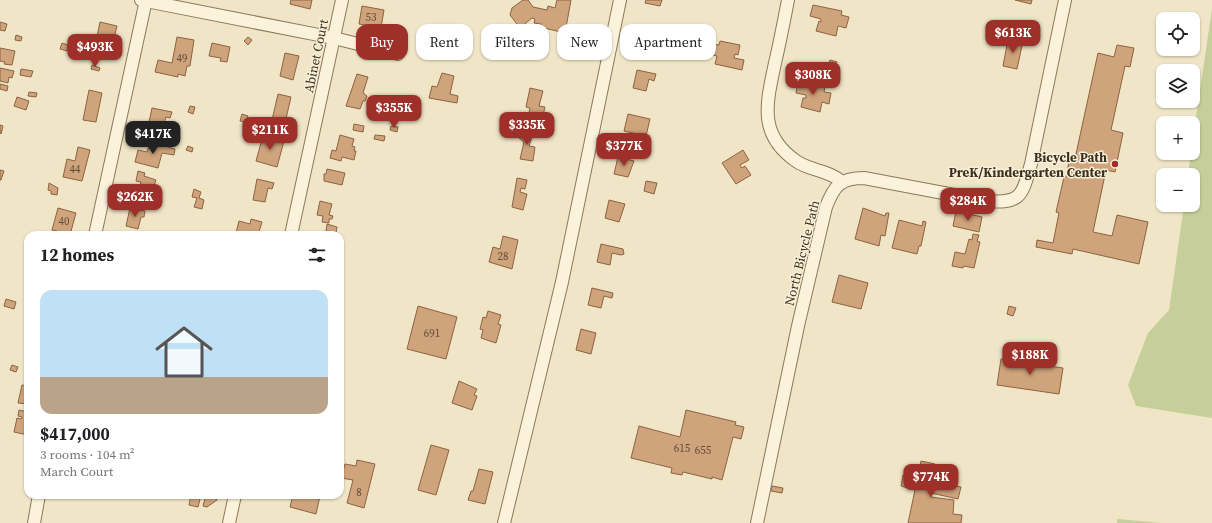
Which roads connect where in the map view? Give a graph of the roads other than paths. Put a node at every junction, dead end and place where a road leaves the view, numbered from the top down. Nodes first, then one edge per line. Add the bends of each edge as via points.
1 (144, 0) edge
2 (342, 0) edge
3 (620, 0) edge
4 (788, 0) edge
5 (1065, 0) edge
6 (334, 38) junction
7 (356, 44) edge
8 (842, 182) junction
9 (96, 231) edge
10 (292, 231) edge
11 (38, 499) edge
12 (234, 499) edge
13 (34, 523) edge
14 (229, 523) edge
15 (504, 523) edge
16 (757, 523) edge

1 - 6 street
1 - 9 street
2 - 6 street, Abinet Court
3 - 15 street via 562,282
4 - 8 street via 766,111 769,127 775,141 797,162 834,175
5 - 8 street via 1031,164 1023,190 1016,199 1004,203 986,201 864,178 851,178
6 - 7 street
6 - 10 street, Abinet Court
8 - 16 street, North Bicycle Path via 833,190 826,207
11 - 13 street
12 - 14 street

